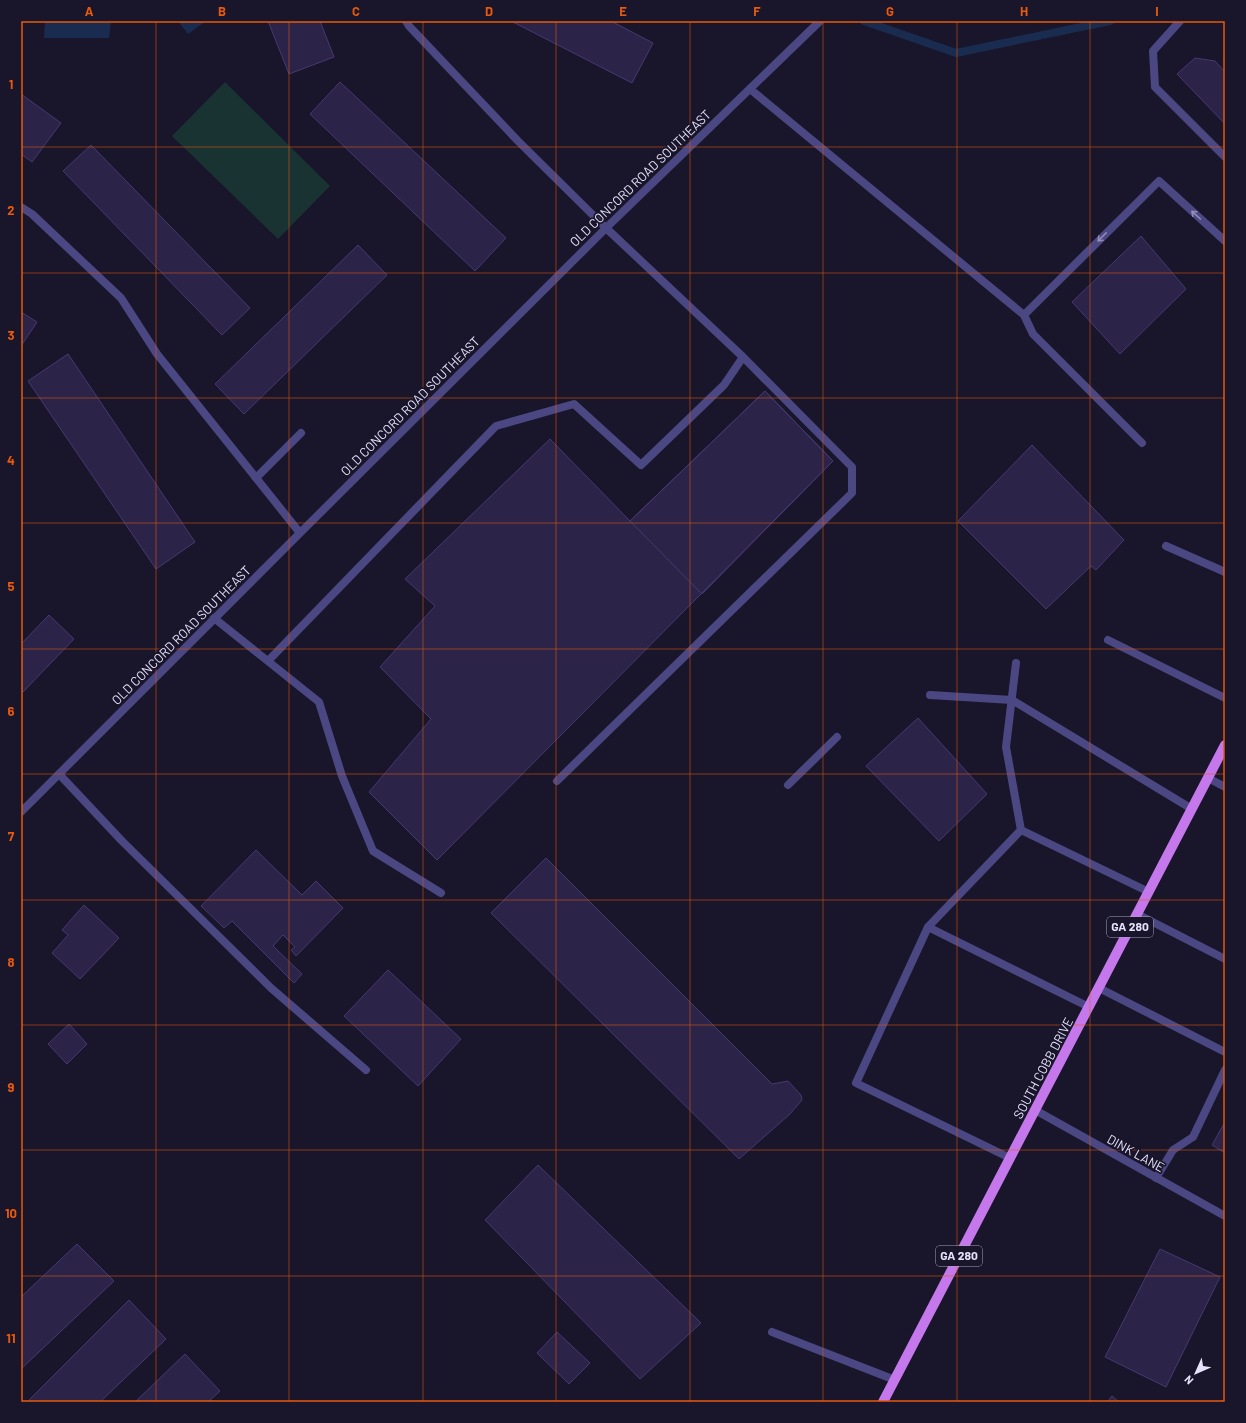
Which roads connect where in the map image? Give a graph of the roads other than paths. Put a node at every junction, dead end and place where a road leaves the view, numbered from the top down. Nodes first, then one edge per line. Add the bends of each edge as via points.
1 (406, 21) edge
2 (820, 21) edge
3 (1180, 21) edge
4 (750, 89) junction
5 (1225, 157) edge
6 (21, 207) edge
7 (606, 228) junction
8 (1225, 241) edge
9 (1024, 315) junction
10 (743, 357) junction
11 (301, 433) dead end
12 (1142, 443) dead end
13 (256, 478) junction
14 (300, 532) junction
15 (1166, 546) dead end
16 (1225, 572) edge
17 (214, 618) junction
18 (1108, 640) dead end
19 (268, 661) junction
20 (1016, 663) dead end
21 (930, 695) dead end
22 (1225, 698) edge
23 (1012, 700) junction
24 (837, 737) dead end
25 (1225, 745) edge
26 (59, 774) junction
27 (1208, 778) junction
28 (557, 781) dead end
29 (788, 785) dead end
30 (1225, 787) edge
31 (1192, 809) junction
32 (21, 812) edge
33 (1021, 830) junction
34 (1149, 892) junction
35 (441, 893) dead end
36 (1137, 914) junction
37 (928, 927) junction
38 (1225, 959) edge
39 (1099, 988) junction
40 (1089, 1007) junction
41 (1225, 1052) edge
42 (366, 1070) dead end
43 (1225, 1070) edge
44 (1036, 1110) junction
45 (1010, 1158) junction
46 (1156, 1178) junction
47 (1225, 1216) edge
48 (772, 1332) dead end
49 (895, 1380) junction
50 (883, 1402) edge

1 - 7 street via 518,141
2 - 4 street, OLD CONCORD ROAD SOUTHEAST
3 - 5 street via 1152,51 1155,87
4 - 7 street, OLD CONCORD ROAD SOUTHEAST
4 - 9 street
6 - 13 street via 32,214 121,298 157,354
7 - 10 street
7 - 14 street, OLD CONCORD ROAD SOUTHEAST
8 -> 9 street via 1159,181
9 - 12 street via 1033,334
10 - 19 street via 724,385 641,466 574,404 496,426
10 - 28 street via 852,467 852,493
11 - 13 street
13 - 14 street
14 - 17 street, OLD CONCORD ROAD SOUTHEAST
15 - 16 street
17 - 19 street
17 - 26 street, OLD CONCORD ROAD SOUTHEAST
18 - 22 street
19 - 35 street via 319,702 342,776 373,851
20 - 23 street
21 - 23 street
23 - 31 street
23 - 33 street via 1006,747
24 - 29 street
25 - 27 main road, SOUTH COBB DRIVE / GA 280
26 - 32 street, OLD CONCORD ROAD SOUTHEAST
26 - 42 street via 122,841 271,988
27 - 30 street
27 - 31 main road, SOUTH COBB DRIVE / GA 280
31 - 34 main road, SOUTH COBB DRIVE / GA 280
33 - 34 street
33 - 37 street
34 - 36 main road, SOUTH COBB DRIVE / GA 280
36 - 38 street
36 - 39 main road, SOUTH COBB DRIVE / GA 280
37 - 40 street
37 - 45 street via 856,1083
39 - 40 main road, SOUTH COBB DRIVE / GA 280
39 - 41 street
40 - 44 main road, SOUTH COBB DRIVE / GA 280
43 - 46 street via 1193,1137 1173,1150
44 - 45 main road, SOUTH COBB DRIVE / GA 280
44 - 46 street, DINK LANE
45 - 49 main road, SOUTH COBB DRIVE / GA 280
46 - 47 street, DINK LANE
48 - 49 street
49 - 50 main road, SOUTH COBB DRIVE / GA 280

